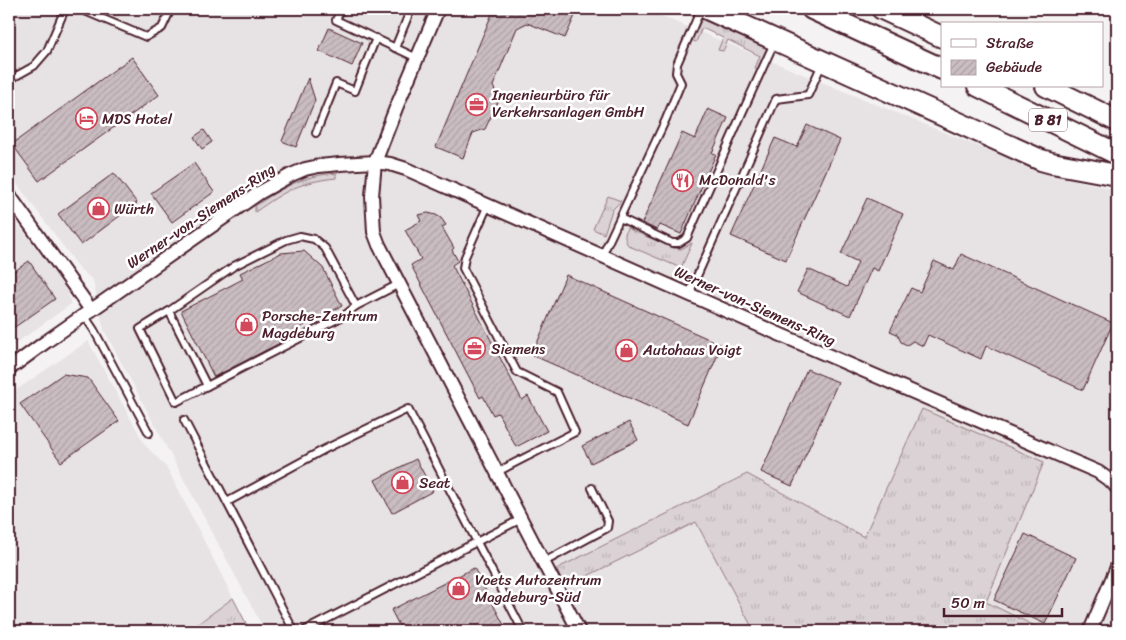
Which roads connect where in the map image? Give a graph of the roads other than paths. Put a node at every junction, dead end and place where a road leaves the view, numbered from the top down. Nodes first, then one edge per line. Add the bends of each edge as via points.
1 (65, 9) edge
2 (80, 9) edge
3 (170, 9) edge
4 (341, 9) edge
5 (412, 9) edge
6 (438, 9) edge
7 (701, 9) edge
8 (707, 9) edge
9 (812, 9) edge
10 (882, 9) edge
11 (941, 37) edge
12 (376, 38) junction
13 (776, 39) junction
14 (395, 48) junction
15 (416, 58) junction
16 (823, 60) junction
17 (941, 69) edge
18 (9, 80) edge
19 (982, 88) edge
20 (1050, 88) edge
21 (1117, 121) edge
22 (316, 134) dead end
23 (1117, 154) edge
24 (374, 162) junction
25 (1117, 175) edge
26 (9, 195) edge
27 (488, 205) junction
28 (620, 218) junction
29 (602, 256) junction
30 (399, 284) junction
31 (689, 294) junction
32 (356, 306) junction
33 (169, 311) junction
34 (88, 313) junction
35 (9, 369) edge
36 (207, 386) junction
37 (184, 420) dead end
38 (149, 433) dead end
39 (496, 472) junction
40 (592, 488) dead end
41 (1117, 488) edge
42 (227, 502) junction
43 (521, 519) junction
44 (477, 542) junction
45 (544, 562) junction
46 (1117, 567) edge
47 (294, 631) edge
48 (304, 631) edge
49 (522, 631) edge
50 (579, 631) edge
51 (1090, 631) edge

1 - 18 lane via 47,51 34,66
2 - 3 lane via 146,37 162,28
4 - 12 lane via 336,20
5 - 14 lane
6 - 15 street
7 - 28 lane via 677,64 676,73 681,83
8 - 13 highway
9 - 17 highway
10 - 11 highway
12 - 14 lane
12 - 22 lane via 355,91 336,83
13 - 16 highway
13 - 28 lane via 688,237 672,243
14 - 15 lane
15 - 24 street
16 - 25 highway via 1041,160
16 - 31 lane via 808,95 776,99
19 - 23 highway, B 81
20 - 21 highway, B 81
24 - 27 street, Werner-von-Siemens-Ring via 406,169
24 - 30 street via 374,232
24 - 34 street, Werner-von-Siemens-Ring via 319,166 284,178
26 - 34 street
27 - 29 street, Werner-von-Siemens-Ring
27 - 39 lane via 463,268 517,372 557,392 575,432
28 - 29 lane
29 - 31 street, Werner-von-Siemens-Ring
30 - 32 lane
30 - 39 street
31 - 41 street, Werner-von-Siemens-Ring via 1098,472
32 - 33 lane via 325,248 314,239 300,236 234,266
32 - 36 lane via 345,315
33 - 36 lane
33 - 36 lane via 140,329 176,402
34 - 35 street, Werner-von-Siemens-Ring
34 - 38 lane
37 - 42 lane
39 - 43 street
40 - 45 lane via 608,521 607,528
42 - 44 lane via 408,409
42 - 47 lane
43 - 44 lane
43 - 45 street
44 - 48 lane
44 - 49 lane
45 - 50 street
46 - 51 street

